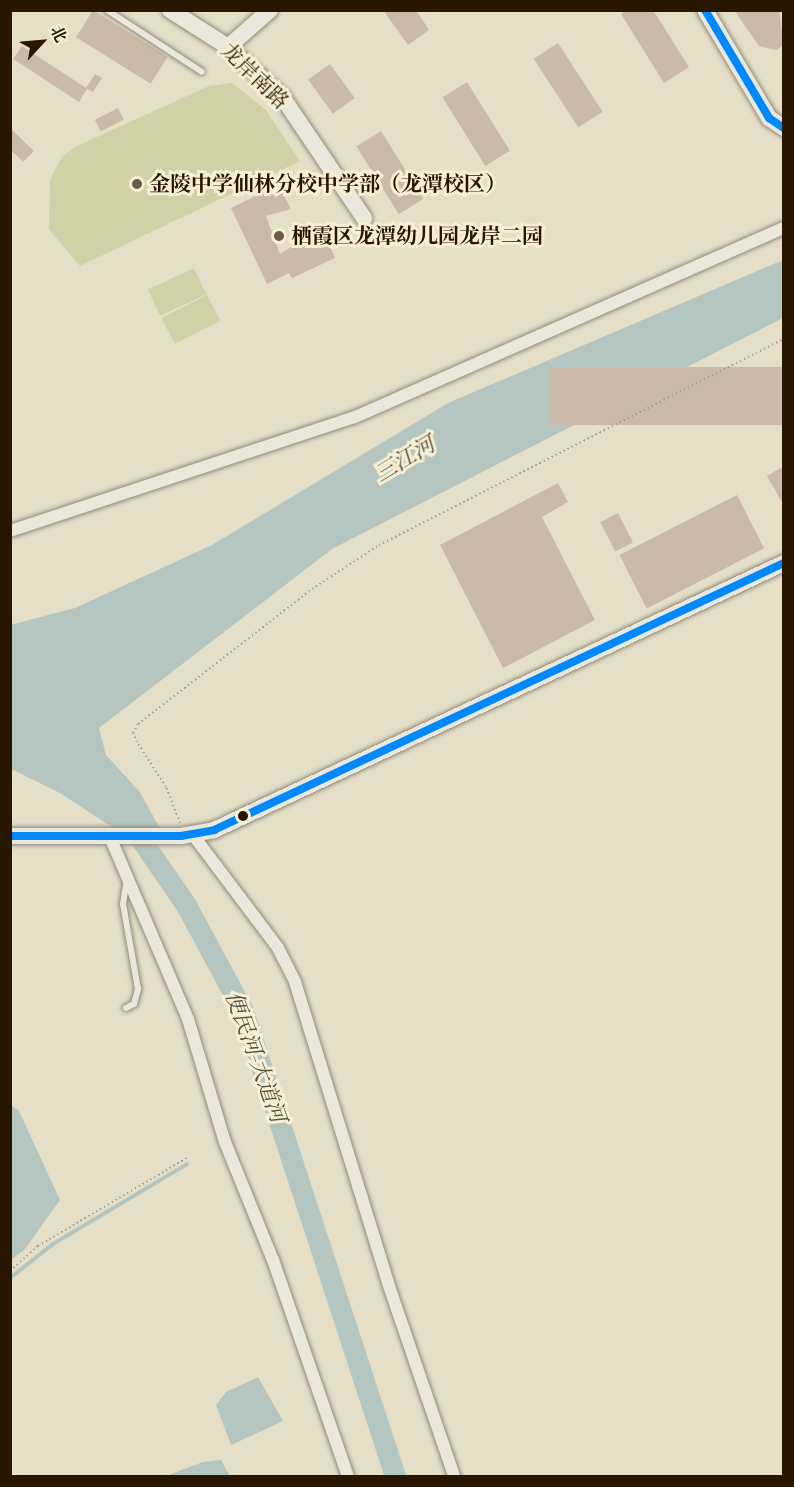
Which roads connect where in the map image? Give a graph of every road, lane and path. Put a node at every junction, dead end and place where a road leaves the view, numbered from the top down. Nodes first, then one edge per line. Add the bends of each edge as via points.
1 (107, 10) edge
2 (170, 10) edge
3 (270, 10) edge
4 (705, 10) edge
5 (228, 47) junction
6 (202, 72) dead end
7 (783, 128) edge
8 (364, 218) dead end
9 (783, 228) edge
10 (783, 339) edge
11 (10, 531) edge
12 (783, 563) edge
13 (187, 835) junction
14 (10, 836) edge
15 (114, 837) junction
16 (127, 878) junction
17 (126, 1008) dead end
18 (187, 1158) dead end
19 (10, 1271) edge
20 (348, 1476) edge
21 (454, 1476) edge

1 - 6 lane
2 - 5 street, 龙岸南路
3 - 5 street
4 - 7 street via 769,118
5 - 8 street, 龙岸南路 via 283,98
9 - 11 street via 355,417
10 - 13 path via 379,546 312,589 138,724 133,733 136,742 166,787
12 - 13 street via 234,822
13 - 15 street
13 - 21 street via 278,948 295,982 384,1272
14 - 15 street
15 - 16 street
16 - 17 lane via 123,904 138,989 134,1004
16 - 20 street via 188,1019 225,1142 273,1260
18 - 19 path via 38,1246

